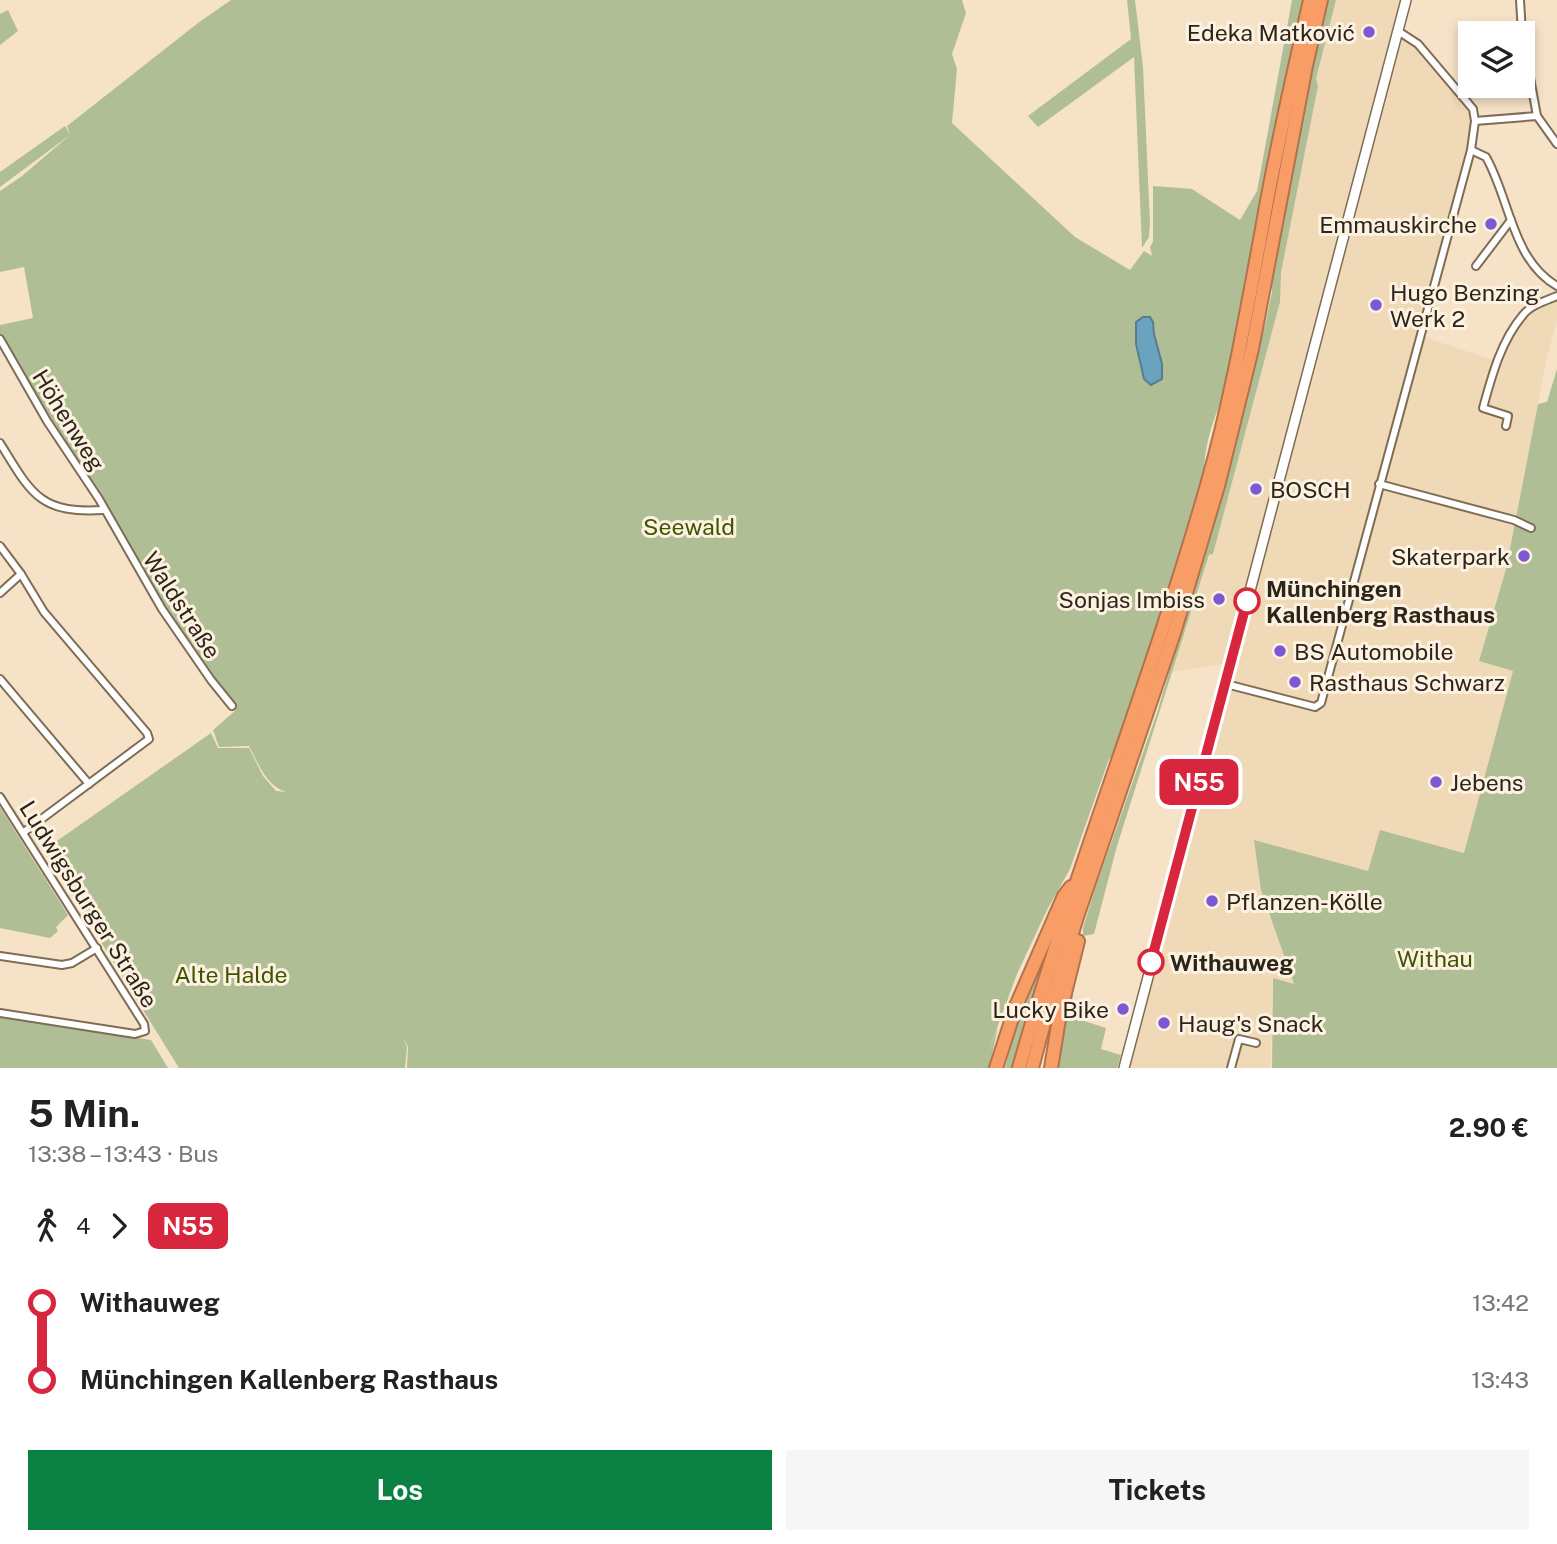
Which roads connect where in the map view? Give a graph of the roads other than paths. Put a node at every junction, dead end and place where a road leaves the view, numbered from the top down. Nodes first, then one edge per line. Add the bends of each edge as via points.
1 (1310, 0) edge
2 (1321, 0) edge
3 (1406, 0) edge
4 (1520, 0) edge
5 (1521, 21) edge
6 (1398, 31) junction
7 (1534, 98) edge
8 (1537, 116) junction
9 (1475, 121) junction
10 (1557, 144) edge
11 (1471, 150) junction
12 (1511, 220) junction
13 (1476, 266) dead end
14 (1557, 286) edge
15 (1557, 296) edge
16 (0, 339) edge
17 (1506, 426) dead end
18 (0, 443) edge
19 (1379, 484) junction
20 (103, 510) junction
21 (109, 519) joint
22 (1531, 528) dead end
23 (0, 546) edge
24 (21, 574) junction
25 (0, 593) edge
26 (0, 679) edge
27 (1226, 684) junction
28 (232, 706) dead end
29 (89, 785) junction
30 (0, 797) edge
31 (24, 832) junction
32 (1096, 863) junction
33 (1078, 878) junction
34 (97, 948) junction
35 (0, 956) edge
36 (0, 1013) edge
37 (1256, 1043) dead end
38 (996, 1068) edge
39 (1019, 1068) edge
40 (1032, 1068) edge
41 (1051, 1068) edge
42 (1124, 1068) edge
43 (1231, 1068) edge

1 - 33 highway via 1247,315 1208,482
2 - 32 highway via 1259,314 1218,486
3 - 6 street
4 - 5 street
6 - 9 street via 1440,68 1473,109
6 - 27 street
7 - 8 street
8 - 9 street
8 - 10 street
9 - 11 street
11 - 12 street via 1486,157
11 - 19 street
12 - 13 street
12 - 14 street via 1531,262
15 - 17 street via 1523,315 1499,357 1483,408 1508,416
16 - 20 street, Höhenweg
18 - 20 street via 31,491 46,503 64,510
19 - 22 street
19 - 27 street via 1321,703 1315,707
20 - 21 street, Höhenweg
21 - 28 street, Waldstraße via 182,640
23 - 24 street
24 - 25 street
24 - 29 street via 44,612 149,739
26 - 29 street
27 - 42 street
29 - 31 street
30 - 31 street, Ludwigsburger Straße
31 - 34 street, Ludwigsburger Straße
32 - 40 highway
32 - 41 highway
33 - 38 highway via 1064,896 1030,970
33 - 39 highway
34 - 35 street via 62,965
34 - 36 street, Ludwigsburger Straße via 145,1031 135,1034
37 - 43 street via 1239,1039

